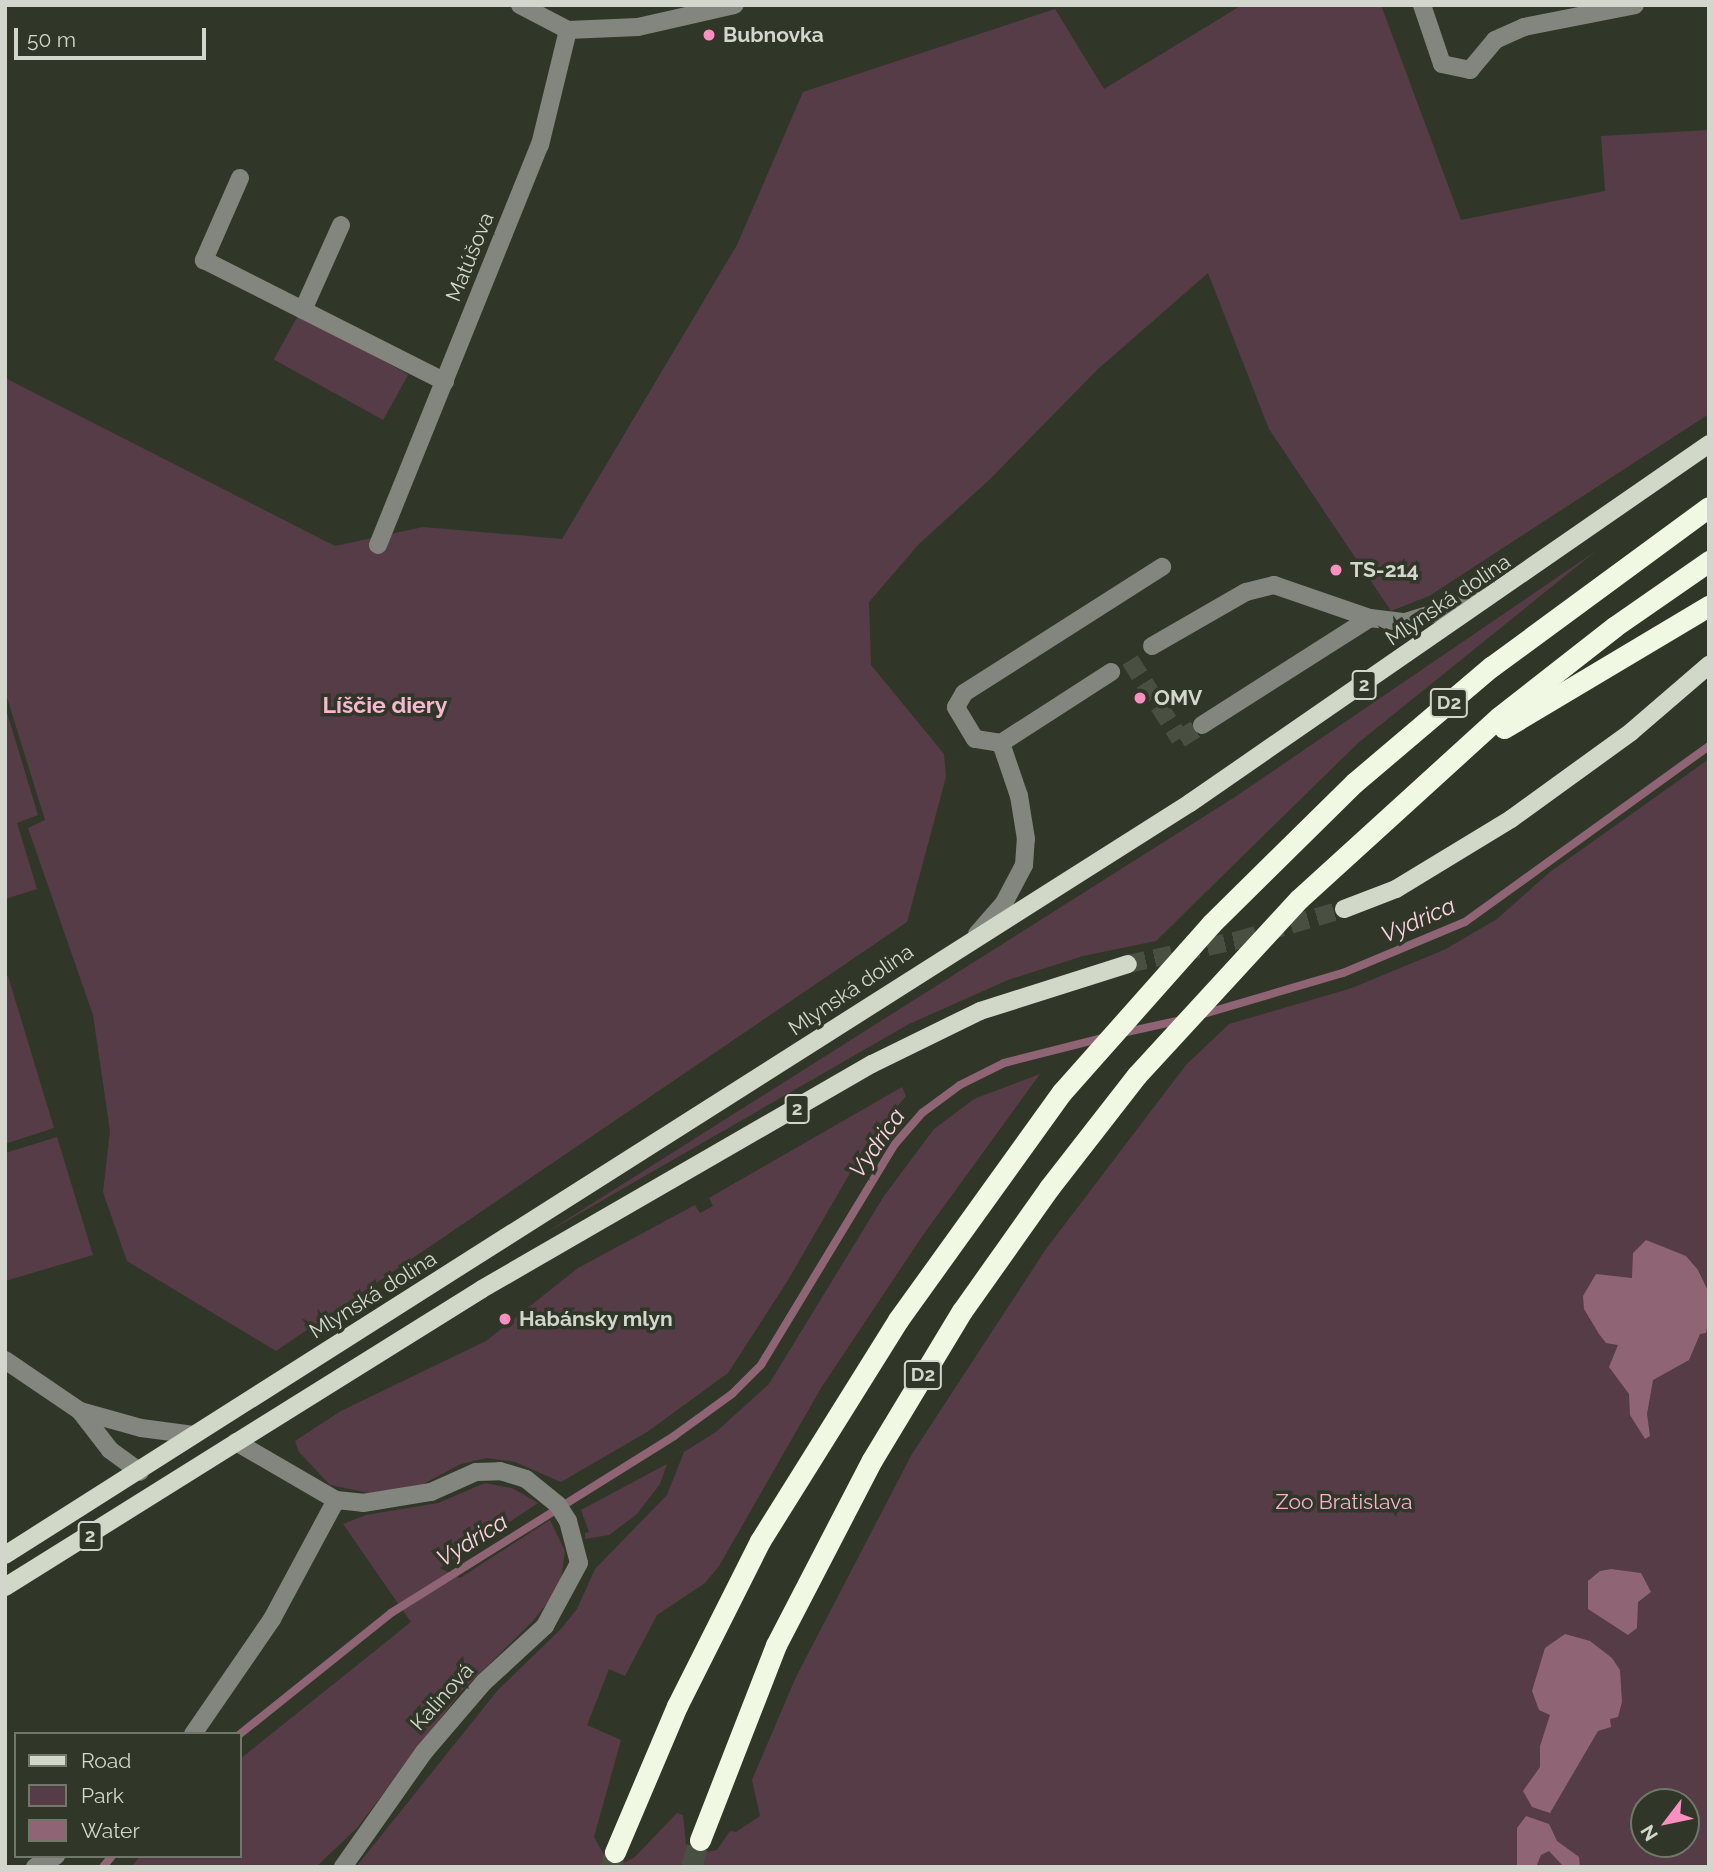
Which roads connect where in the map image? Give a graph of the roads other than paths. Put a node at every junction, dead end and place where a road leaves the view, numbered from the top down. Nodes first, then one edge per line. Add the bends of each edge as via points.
1 (520, 5) edge
2 (735, 5) edge
3 (1422, 5) edge
4 (1635, 5) edge
5 (568, 30) junction
6 (240, 178) dead end
7 (341, 225) dead end
8 (303, 310) junction
9 (445, 383) junction
10 (1709, 444) edge
11 (1709, 507) edge
12 (378, 545) dead end
13 (1709, 561) edge
14 (1162, 567) dead end
15 (1497, 594) junction
16 (1709, 607) edge
17 (1370, 618) junction
18 (1153, 646) dead end
19 (1709, 665) edge
20 (1111, 672) dead end
21 (1202, 725) tunnel mouth
22 (1001, 743) junction
23 (1451, 759) junction
24 (1344, 909) tunnel mouth
25 (977, 934) junction
26 (1128, 964) tunnel mouth
27 (5, 1360) edge
28 (80, 1411) junction
29 (194, 1435) junction
30 (236, 1442) junction
31 (140, 1472) junction
32 (173, 1484) junction
33 (336, 1500) junction
34 (5, 1555) edge
35 (5, 1587) edge
36 (194, 1732) edge
37 (700, 1840) tunnel mouth
38 (615, 1852) tunnel mouth
39 (52, 1858) edge
40 (347, 1860) edge
41 (35, 1867) edge
42 (333, 1867) edge

1 - 5 street
2 - 5 street via 638,27
3 - 4 street via 1442,64 1470,70 1495,40 1524,27
5 - 9 street, Matúšova via 540,145
6 - 8 street via 204,260
7 - 8 street
8 - 9 street
9 - 12 street, Matúšova
10 - 15 main road, Mlynská dolina / 2
11 - 38 highway, D2, bridge via 1491,667 1354,783 1211,924 1062,1092 898,1320 760,1541 677,1706
13 - 23 highway, D2 via 1614,627
14 - 22 street via 964,692 956,706 975,739
15 - 17 street via 1405,621
15 - 25 main road, Mlynská dolina / 2 via 1190,803
16 - 23 highway
17 - 18 street via 1274,585 1246,592
17 - 21 street
19 - 24 main road via 1631,732 1511,820 1396,889
20 - 22 street
22 - 25 street via 1019,796 1026,839 1024,865 1004,903
23 - 37 highway, D2, bridge via 1299,899 1137,1075 962,1311 872,1460 776,1646
25 - 29 main road, Mlynská dolina / 2 via 771,1071
26 - 30 main road, 2 via 992,1006 916,1041 482,1289
27 - 28 street
28 - 29 street via 141,1428
28 - 31 street via 110,1450
29 - 30 main road
29 - 31 main road, Mlynská dolina / 2
30 - 32 main road, 2
30 - 33 street
31 - 32 main road
31 - 34 main road, Mlynská dolina / 2
32 - 35 main road, 2
33 - 36 street via 272,1619
33 - 40 street, Kalinová via 398,1501 476,1472 500,1471 526,1479 547,1494 568,1521 579,1563 545,1626 484,1682 424,1752
39 - 41 street
40 - 42 street, Kalinová

